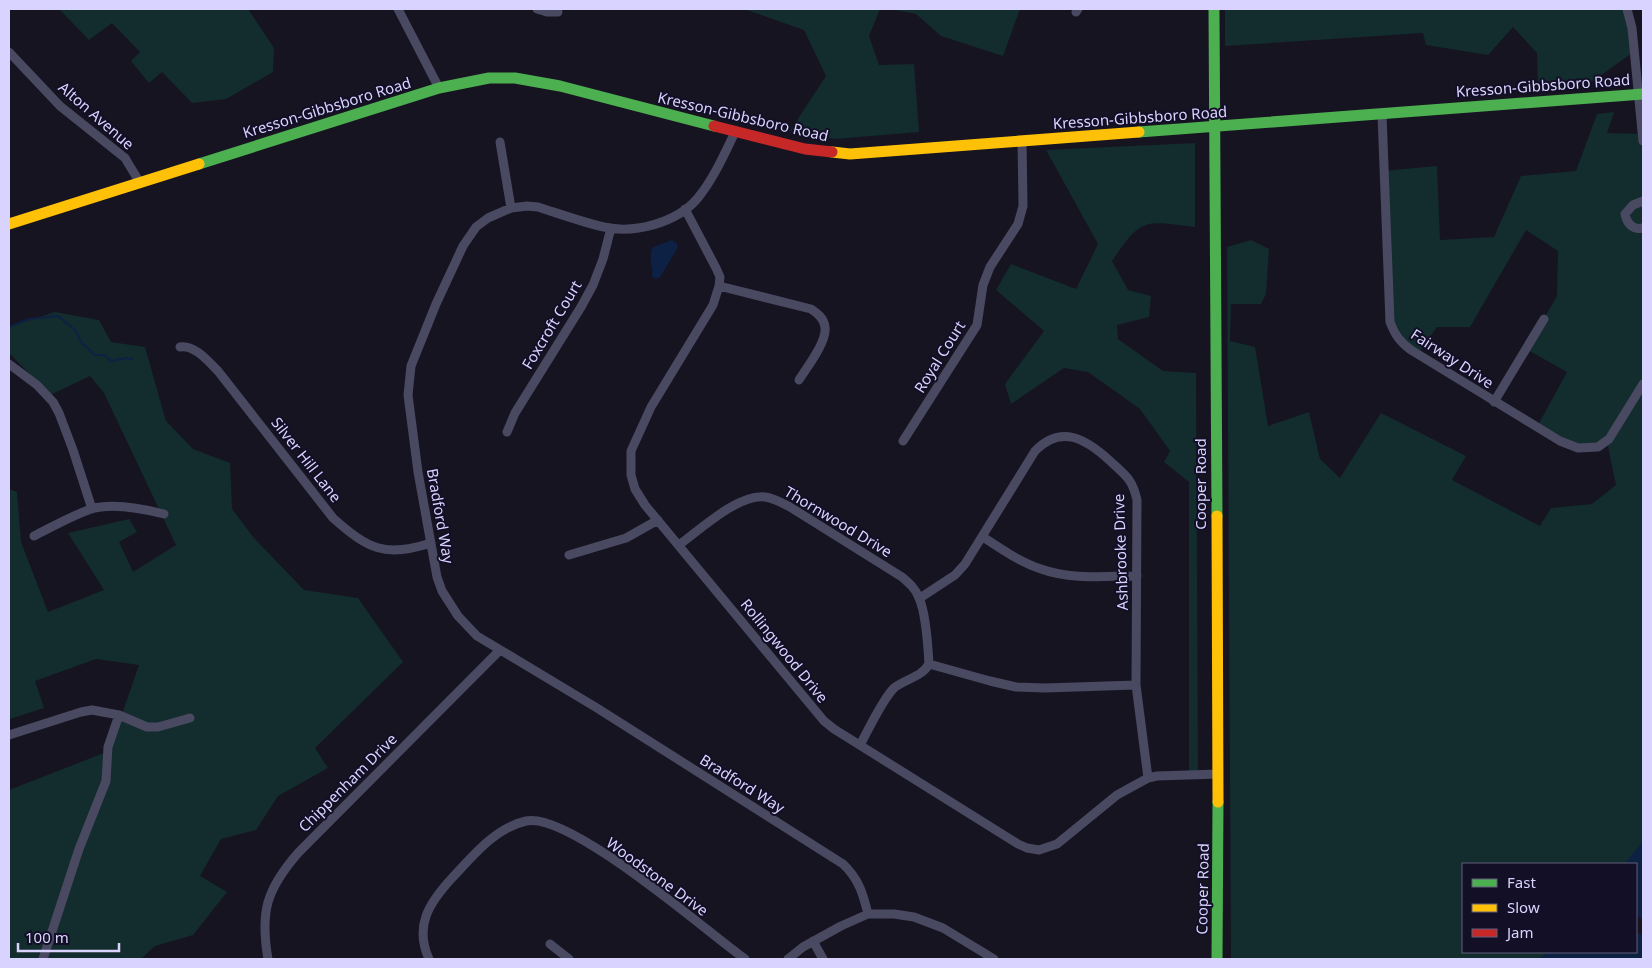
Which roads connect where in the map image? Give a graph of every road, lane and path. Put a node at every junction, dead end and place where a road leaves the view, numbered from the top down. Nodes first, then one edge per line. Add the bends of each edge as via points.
1 (398, 9) edge
2 (537, 9) edge
3 (1214, 9) edge
4 (1627, 9) edge
5 (558, 12) dead end
6 (9, 52) edge
7 (439, 88) junction
8 (1641, 94) edge
9 (1382, 115) junction
10 (1214, 127) junction
11 (735, 132) junction
12 (1022, 141) junction
13 (1643, 141) edge
14 (500, 142) dead end
15 (140, 183) junction
16 (1643, 201) edge
17 (511, 208) junction
18 (685, 209) junction
19 (9, 224) edge
20 (611, 228) junction
21 (1643, 228) edge
22 (719, 286) junction
23 (1544, 319) dead end
24 (180, 347) dead end
25 (9, 364) edge
26 (799, 380) dead end
27 (1643, 384) edge
28 (1494, 402) junction
29 (507, 432) dead end
30 (903, 441) dead end
31 (92, 509) junction
32 (164, 514) dead end
33 (658, 520) junction
34 (34, 536) dead end
35 (983, 537) junction
36 (430, 543) junction
37 (679, 545) junction
38 (568, 555) dead end
39 (1137, 576) junction
40 (920, 598) junction
41 (500, 650) junction
42 (929, 664) junction
43 (1136, 684) junction
44 (120, 715) junction
45 (190, 718) dead end
46 (9, 735) edge
47 (860, 745) junction
48 (1218, 774) junction
49 (1148, 778) junction
50 (868, 914) junction
51 (813, 941) junction
52 (550, 944) dead end
53 (43, 959) edge
54 (268, 959) edge
55 (429, 959) edge
56 (569, 959) edge
57 (745, 959) edge
58 (788, 959) edge
59 (823, 959) edge
60 (994, 959) edge
61 (1217, 959) edge

1 - 7 street
2 - 5 street
3 - 10 street, Cooper Road
4 - 8 street
6 - 15 street, Alton Avenue via 60,106 121,154
7 - 11 street, Kresson-Gibbsboro Road via 489,78 515,78 560,86
7 - 15 street, Kresson-Gibbsboro Road
8 - 9 street, Kresson-Gibbsboro Road
8 - 13 street
9 - 10 street, Kresson-Gibbsboro Road
9 - 28 street, Fairway Drive via 1390,322 1394,335 1411,350
10 - 12 street, Kresson-Gibbsboro Road
10 - 48 street, Cooper Road
11 - 12 street, Kresson-Gibbsboro Road via 815,151 850,154
11 - 18 street, Bradford Way via 710,179 696,200
12 - 30 street, Royal Court via 1023,206 1018,224 990,267 977,325
14 - 17 street
15 - 19 street, Kresson-Gibbsboro Road
16 - 21 street via 1633,205 1625,214 1630,226
17 - 20 street, Bradford Way via 538,207
17 - 36 street, Bradford Way via 476,227 463,246 411,366 408,395
18 - 20 street, Bradford Way via 655,225
18 - 22 street via 720,277
20 - 29 street, Foxcroft Court via 593,285 515,413
22 - 26 street via 811,308 819,314 824,321 824,336
22 - 33 street, Rollingwood Drive via 713,305 630,450 635,489
23 - 28 street
24 - 36 street, Silver Hill Lane via 192,349 218,371 333,518 355,537 393,551
25 - 31 street via 53,402
27 - 28 street, Fairway Drive via 1609,438 1598,447 1573,447
31 - 32 street via 124,507
31 - 34 street
33 - 37 street, Rollingwood Drive
33 - 38 street via 626,538
35 - 39 street via 1028,564 1053,572 1075,576
35 - 39 street, Ashbrooke Drive via 1035,451 1056,437 1077,438 1092,445 1130,480 1134,488 1137,500
35 - 40 street, Ashbrooke Drive via 956,575
36 - 41 street, Bradford Way via 437,577 448,603 477,636
37 - 40 street, Thornwood Drive via 738,502 765,497 790,507 902,576
37 - 47 street, Rollingwood Drive via 824,721
39 - 43 street, Ashbrooke Drive
40 - 42 street, Thornwood Drive
41 - 50 street, Bradford Way via 843,864 858,881
41 - 54 street, Chippenham Drive via 283,870 270,892 264,917
42 - 43 street via 1016,687
42 - 47 street via 895,688
43 - 49 street, Ashbrooke Drive
44 - 45 street via 147,727
44 - 46 street via 101,711 81,712
44 - 53 street via 108,747 106,781 79,849
47 - 49 street, Rollingwood Drive via 1018,844 1039,850 1057,844 1117,795
48 - 49 street, Rollingwood Drive
48 - 61 street, Cooper Road
50 - 51 street
50 - 60 street via 894,914 921,920 943,928
51 - 58 street
51 - 59 street
52 - 56 street
55 - 57 street, Woodstone Drive via 422,930 437,894 499,833 515,824 537,820 556,826 627,868

